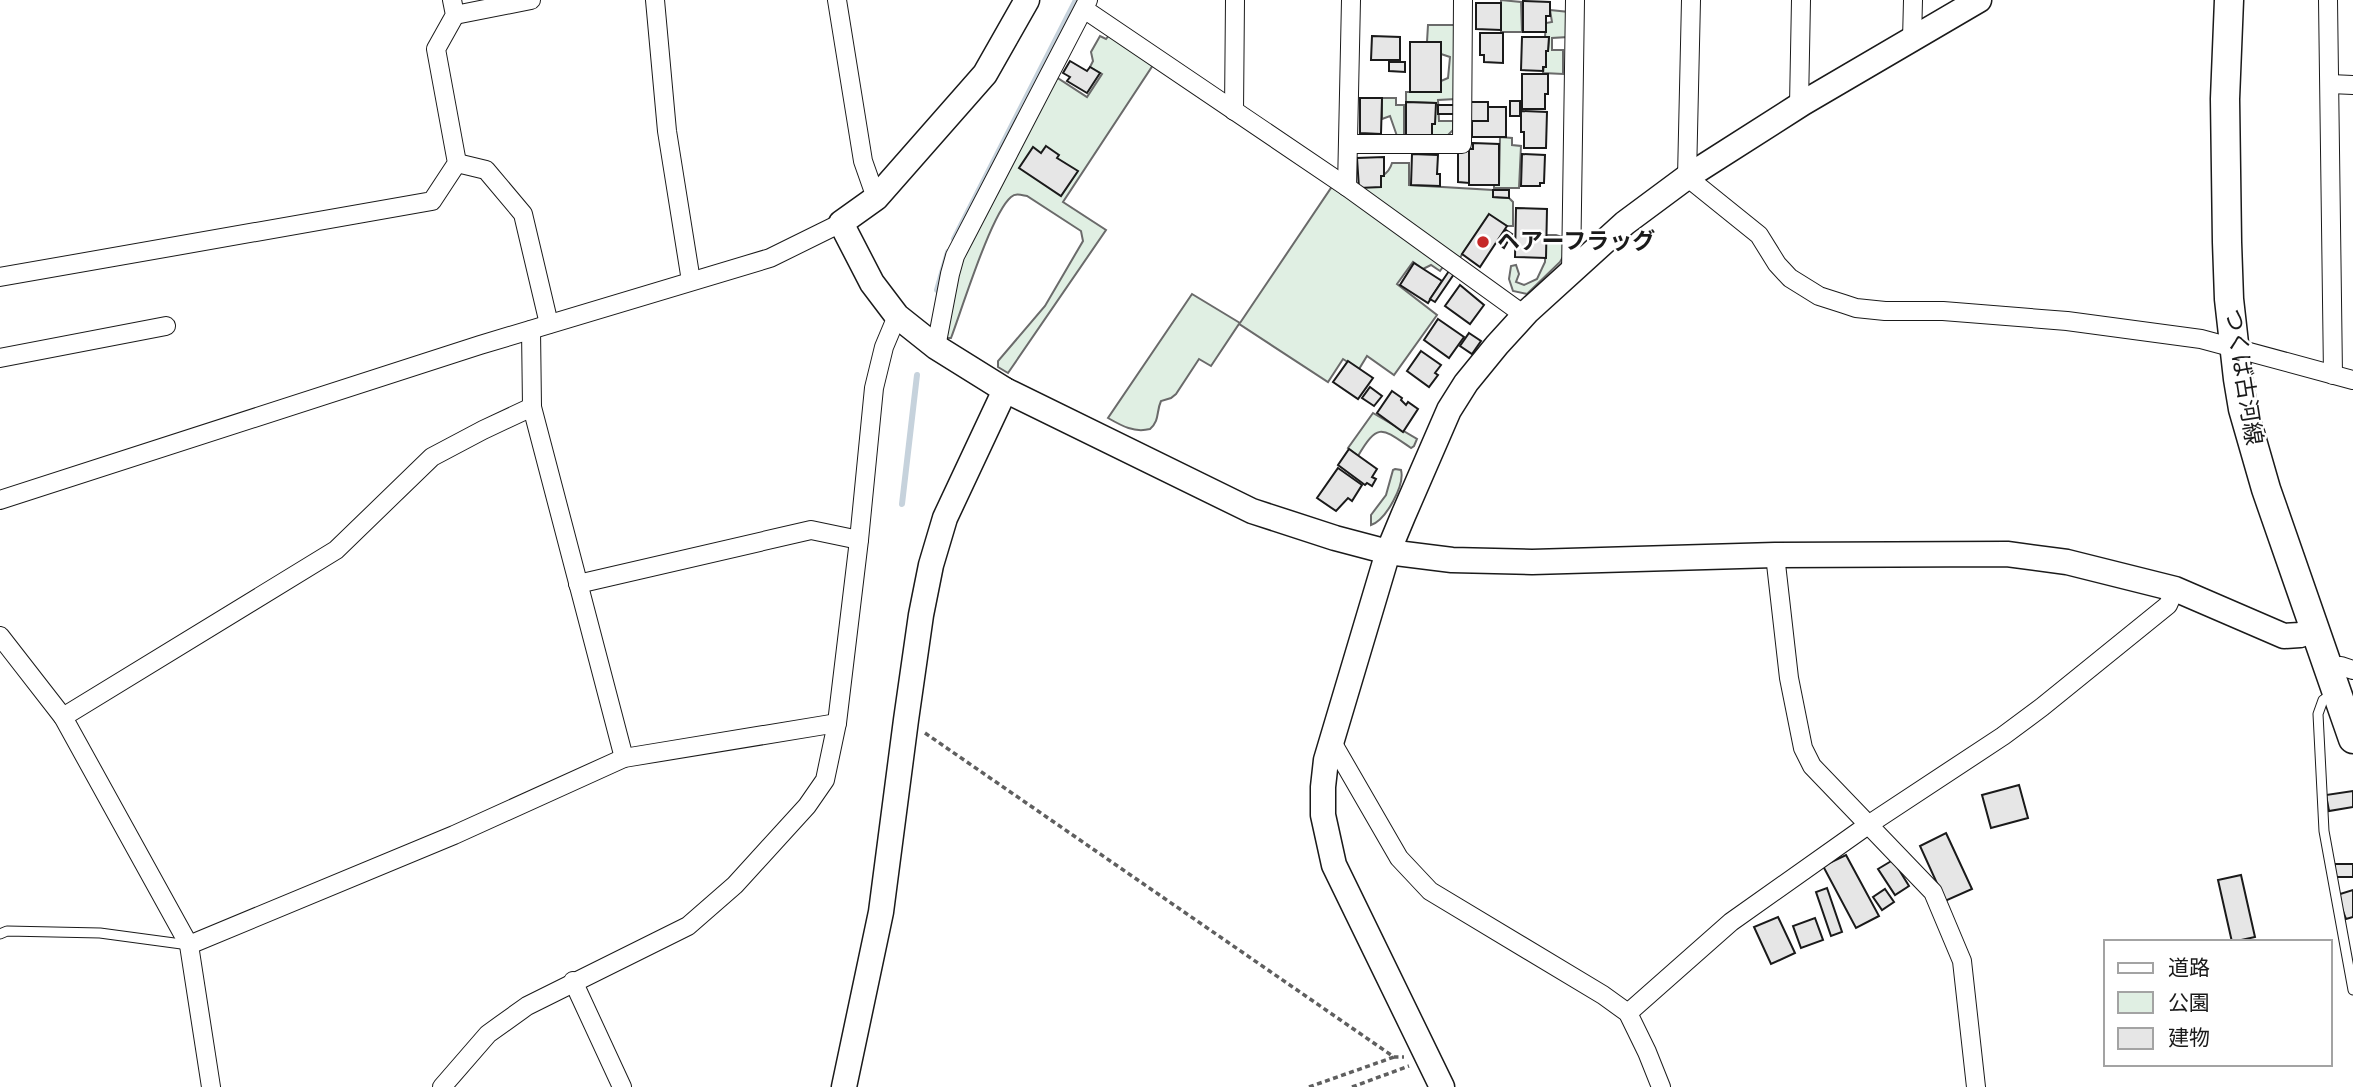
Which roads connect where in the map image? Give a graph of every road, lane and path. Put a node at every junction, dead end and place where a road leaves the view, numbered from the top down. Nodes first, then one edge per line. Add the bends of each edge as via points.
1 (531, 0) edge
2 (655, 0) edge
3 (837, 0) edge
4 (1027, 0) edge
5 (1235, 0) edge
6 (1351, 0) edge
7 (1463, 0) edge
8 (1575, 0) edge
9 (1691, 0) edge
10 (1801, 0) edge
11 (1913, 0) edge
12 (1979, 0) edge
13 (2228, 0) edge
14 (2328, 0) edge
15 (513, 2) edge
16 (1086, 4) edge
17 (454, 8) edge
18 (1912, 40) junction
19 (2330, 84) junction
20 (2353, 85) edge
21 (1799, 105) junction
22 (1234, 111) junction
23 (1349, 144) junction
24 (457, 163) junction
25 (1687, 177) junction
26 (1348, 187) junction
27 (876, 198) junction
28 (841, 223) junction
29 (1571, 273) junction
30 (0, 277) edge
31 (691, 281) junction
32 (1524, 315) junction
33 (897, 316) junction
34 (549, 324) junction
35 (166, 326) dead end
36 (531, 330) junction
37 (936, 347) junction
38 (2234, 349) junction
39 (0, 358) edge
40 (2333, 375) junction
41 (2353, 380) edge
42 (1005, 390) junction
43 (532, 407) junction
44 (0, 500) edge
45 (859, 540) junction
46 (1388, 552) junction
47 (1775, 555) junction
48 (578, 584) junction
49 (2175, 589) junction
50 (2315, 631) junction
51 (0, 636) edge
52 (2339, 676) edge
53 (63, 717) junction
54 (906, 720) junction
55 (837, 723) junction
56 (2353, 739) edge
57 (1332, 741) junction
58 (624, 758) junction
59 (1868, 825) junction
60 (0, 934) edge
61 (189, 945) junction
62 (573, 981) junction
63 (2353, 990) edge
64 (1628, 1013) junction
65 (1394, 1057) junction
66 (1427, 1058) junction
67 (211, 1087) edge
68 (442, 1087) edge
69 (622, 1087) edge
70 (845, 1087) edge
71 (1309, 1087) edge
72 (1352, 1087) edge
73 (1442, 1087) edge
74 (1661, 1087) edge
75 (1976, 1087) edge

1 - 15 street
2 - 31 street via 667,131
3 - 27 street via 863,161
4 - 27 street via 985,74
5 - 22 street
6 - 23 street
7 - 23 street via 1462,144
8 - 29 street
9 - 25 street
10 - 21 street
11 - 18 street
12 - 18 street
13 - 38 main road, つくば古河線 via 2227,242
14 - 19 street
15 - 17 street
16 - 22 street
16 - 37 street via 955,256
17 - 24 street via 436,49
18 - 21 street
19 - 20 street
19 - 40 street
21 - 25 street
22 - 26 street
23 - 26 street
24 - 30 street via 432,201
24 - 34 street via 486,170 523,215
25 - 29 street via 1625,223
25 - 38 street via 1759,235 1790,278 1819,296 1856,308 2067,321 2201,339
26 - 32 street
27 - 28 street
28 - 31 street via 770,258
28 - 33 street via 872,283
29 - 32 street
31 - 34 street
32 - 46 street via 1482,363 1450,410
33 - 37 street
33 - 45 street via 873,388
34 - 36 street
35 - 39 street
36 - 43 street
36 - 44 street
37 - 42 street
38 - 40 street
38 - 50 main road, つくば古河線 via 2253,449
40 - 41 street
42 - 46 street via 1252,511
42 - 54 street via 944,518 921,615
43 - 48 street
43 - 53 street via 432,457 336,550
45 - 48 street via 811,530
45 - 55 street
46 - 47 street via 1452,560 1532,562
46 - 57 street
47 - 49 street via 2007,554 2067,562
47 - 59 street via 1789,678 1803,748 1812,766
48 - 58 street
49 - 50 street via 2284,636
49 - 59 street via 2168,605 2042,707
50 - 52 main road, つくば古河線
51 - 53 street
52 - 56 main road, つくば古河線
52 - 63 lane via 2318,714 2318,740 2324,831
53 - 61 street
54 - 65 path
54 - 70 street via 881,912
55 - 58 street
55 - 62 street via 825,780 736,885 688,926
57 - 64 street via 1399,858 1430,891
57 - 66 street via 1322,787 1334,865
58 - 61 street via 454,835
59 - 64 street via 1731,922
59 - 75 street via 1933,892 1962,961
60 - 61 lane via 100,933
61 - 67 street
62 - 68 street via 488,1034
62 - 69 street
64 - 74 street
65 - 66 path
65 - 71 path
66 - 72 path
66 - 73 street

